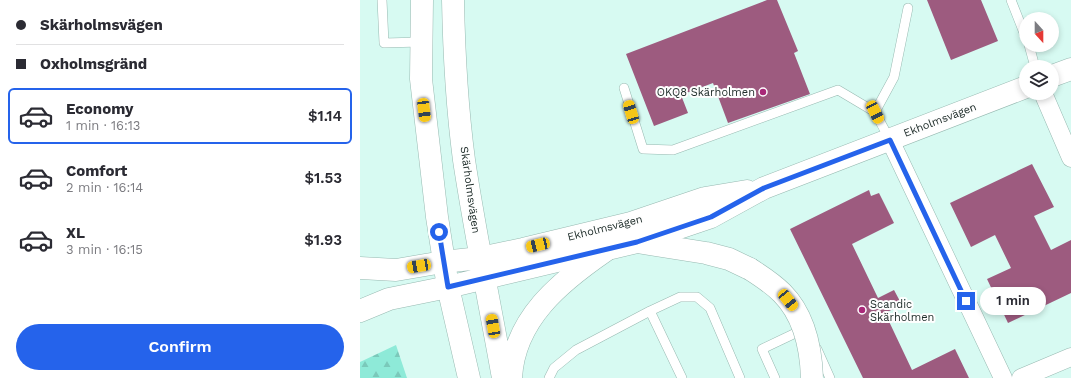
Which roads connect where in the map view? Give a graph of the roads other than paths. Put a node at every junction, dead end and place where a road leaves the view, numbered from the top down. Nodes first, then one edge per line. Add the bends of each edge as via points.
1 (382, 0) edge
2 (422, 0) edge
3 (452, 0) edge
4 (1011, 0) edge
5 (908, 8) dead end
6 (1019, 20) edge
7 (421, 42) junction
8 (1071, 69) edge
9 (1059, 73) edge
10 (624, 88) dead end
11 (1019, 90) edge
12 (1046, 100) edge
13 (875, 112) junction
14 (890, 140) junction
15 (1071, 158) edge
16 (764, 188) junction
17 (637, 242) junction
18 (605, 251) junction
19 (443, 262) junction
20 (482, 267) junction
21 (360, 268) edge
22 (448, 287) junction
23 (360, 311) edge
24 (650, 311) junction
25 (1071, 357) edge
26 (554, 368) junction
27 (469, 378) edge
28 (503, 378) edge
29 (511, 378) edge
30 (549, 378) edge
31 (559, 378) edge
32 (682, 378) edge
33 (740, 378) edge
34 (775, 378) edge
35 (812, 378) edge
36 (830, 378) edge
37 (1003, 378) edge
38 (1021, 378) edge

1 - 7 lane via 384,43
2 - 7 main road
3 - 20 main road, Skärholmsvägen via 455,68 464,159
4 - 6 lane
5 - 13 lane via 894,76
7 - 19 main road via 421,79
8 - 9 main road
10 - 13 lane via 643,150 673,150 838,90
11 - 14 main road, Ekholmsvägen
12 - 15 street
13 - 14 lane
14 - 16 main road, Ekholmsvägen
14 - 37 street
16 - 17 main road, Ekholmsvägen via 711,217
16 - 20 main road, Ekholmsvägen via 705,198 631,223
17 - 18 main road, Ekholmsvägen
17 - 35 main road, bridge via 706,253 729,260 750,269 782,293 802,325 808,342
18 - 20 main road, Ekholmsvägen
18 - 29 main road via 556,288 538,309 524,331 515,353
19 - 20 main road, Ekholmsvägen
19 - 21 main road, Ekholmsvägen via 396,270
19 - 22 main road
20 - 22 main road, Ekholmsvägen
20 - 28 main road, Skärholmsvägen
22 - 23 main road, Ekholmsvägen via 389,299
22 - 27 main road
24 - 26 lane via 576,350
24 - 32 lane
24 - 33 lane via 680,297 697,297 710,308
25 - 38 street
26 - 30 lane
26 - 31 lane
34 - 36 lane via 762,349 808,328

